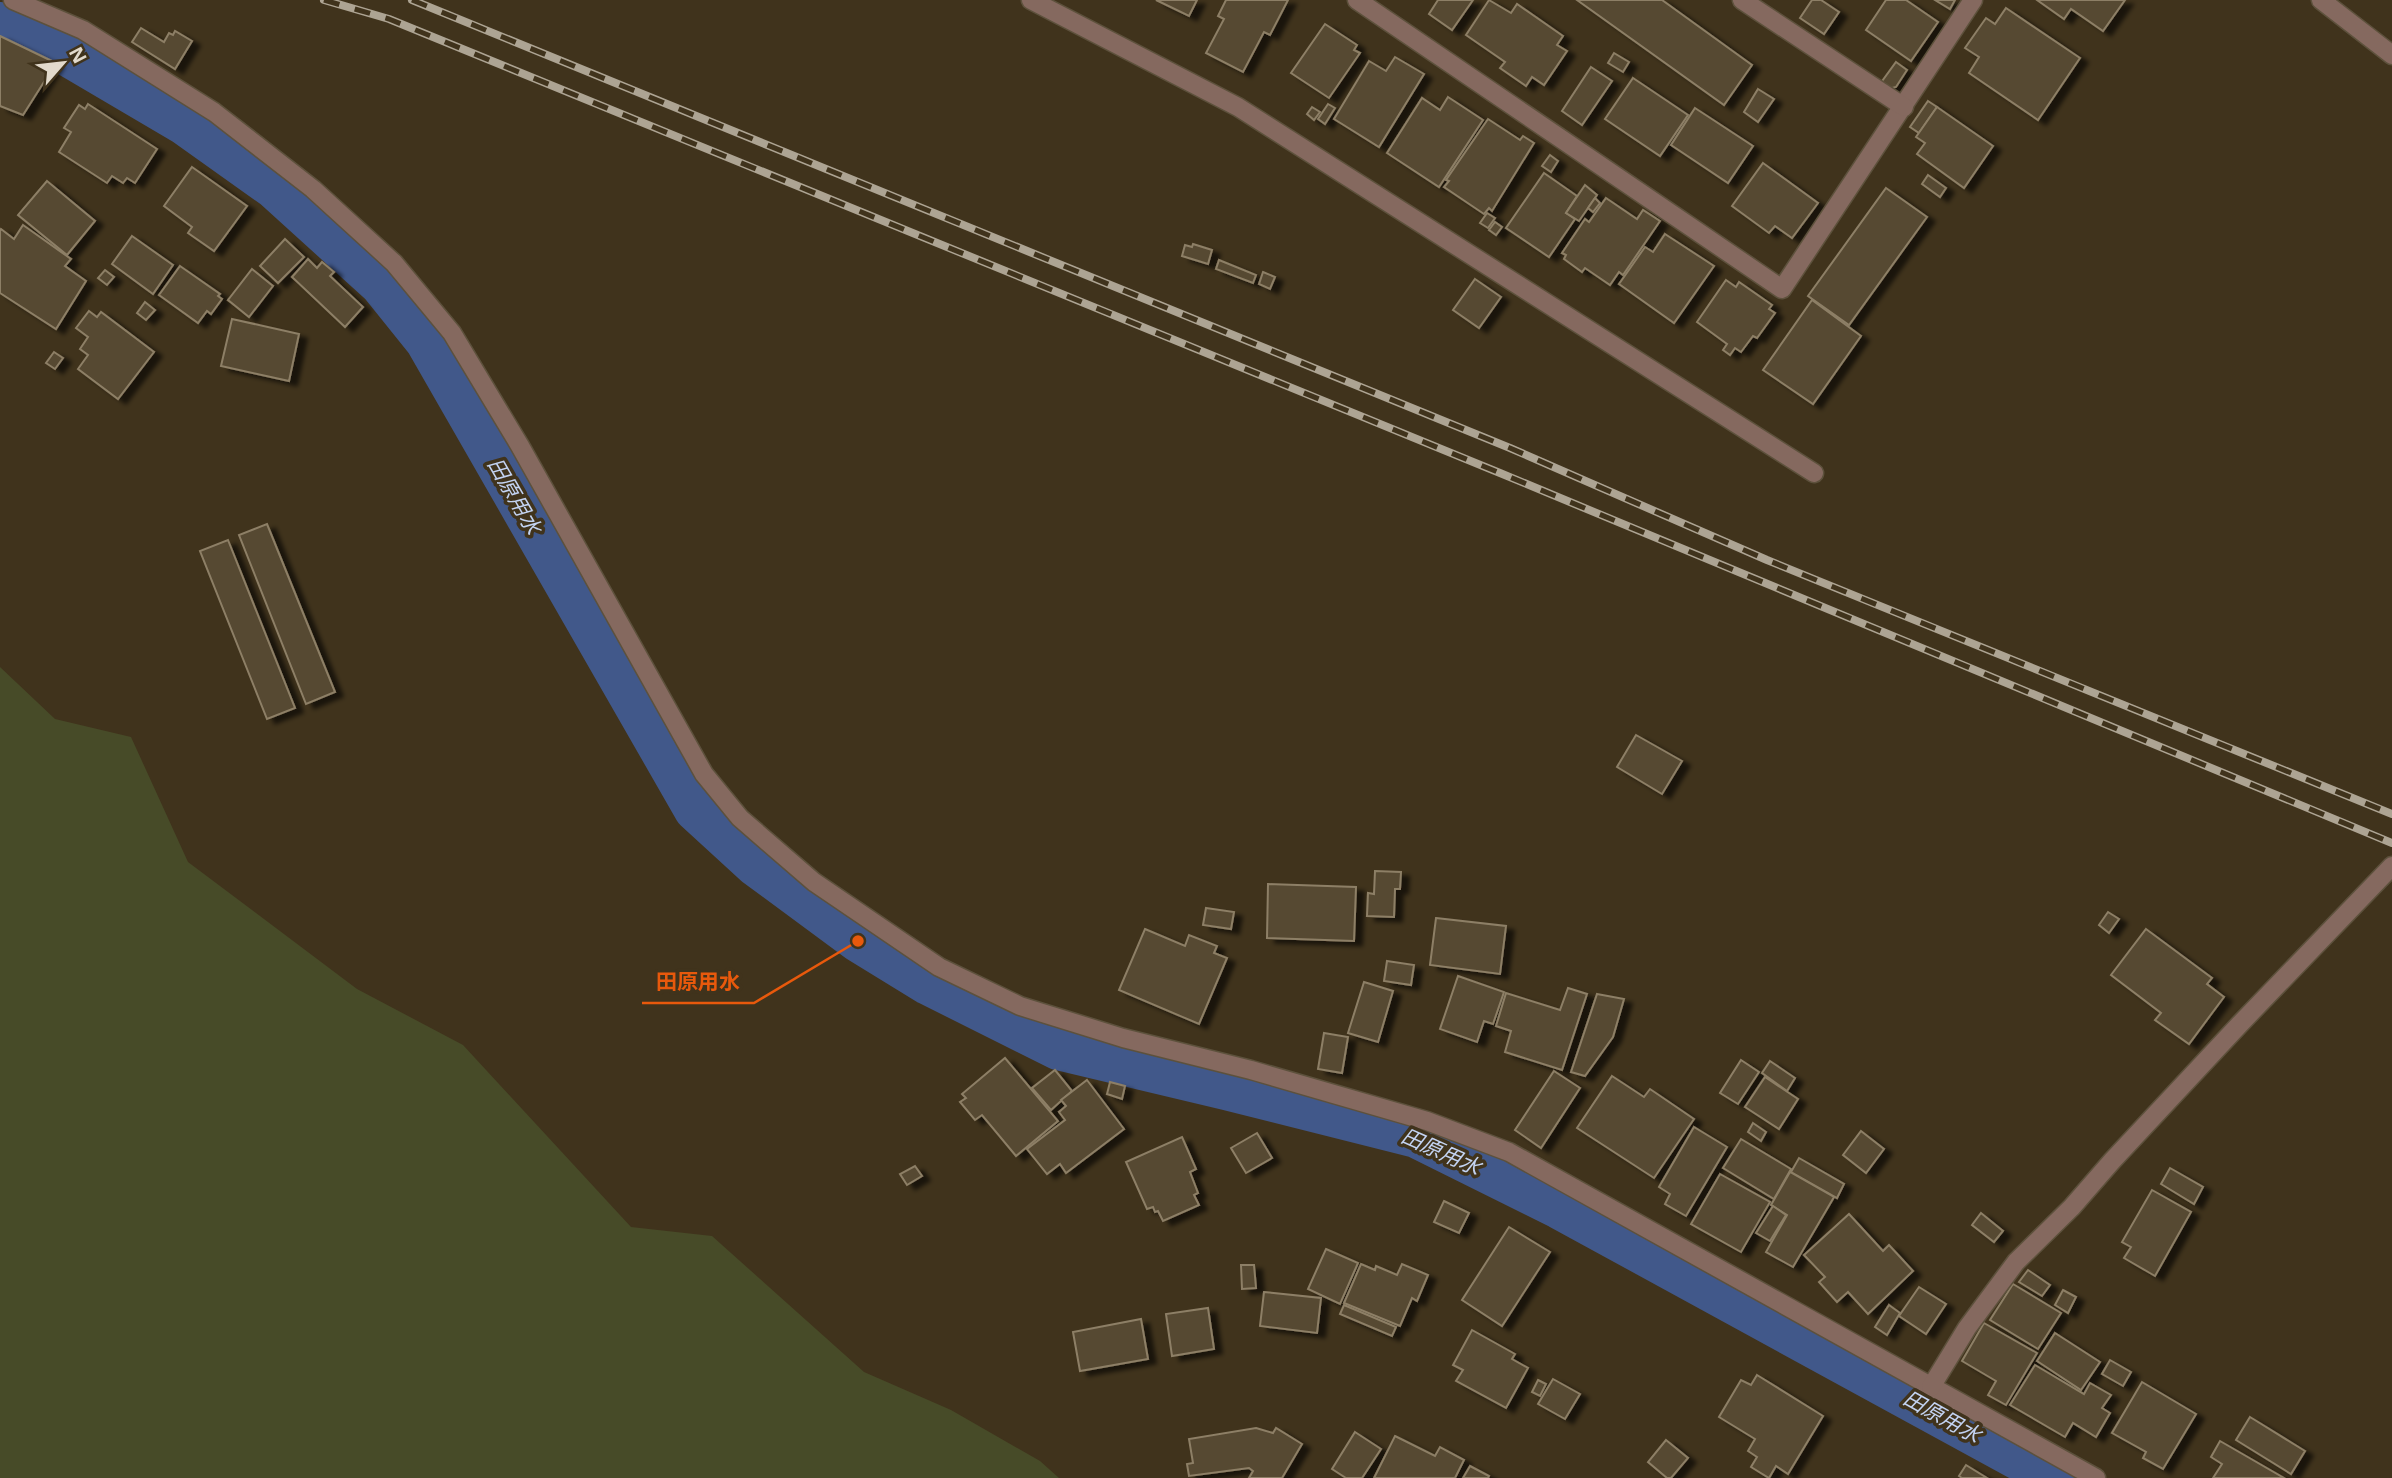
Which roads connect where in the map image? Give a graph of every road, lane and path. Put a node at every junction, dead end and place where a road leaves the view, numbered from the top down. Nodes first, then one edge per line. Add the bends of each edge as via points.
1 (13, 0) edge
2 (1031, 0) edge
3 (1357, 0) edge
4 (1742, 0) edge
5 (1973, 0) edge
6 (2321, 0) edge
7 (2392, 55) edge
8 (1904, 107) junction
9 (1814, 472) dead end
10 (2392, 866) edge
11 (1931, 1387) junction
12 (2096, 1478) edge

1 - 11 street via 83,30 214,112 313,189 394,263 452,333 704,774 740,818 814,882 939,967 1020,1006 1427,1121 1509,1152
2 - 9 street via 1238,107
3 - 8 street via 1782,289
4 - 8 street
5 - 8 street
6 - 7 street
10 - 11 street via 2016,1262
11 - 12 street

